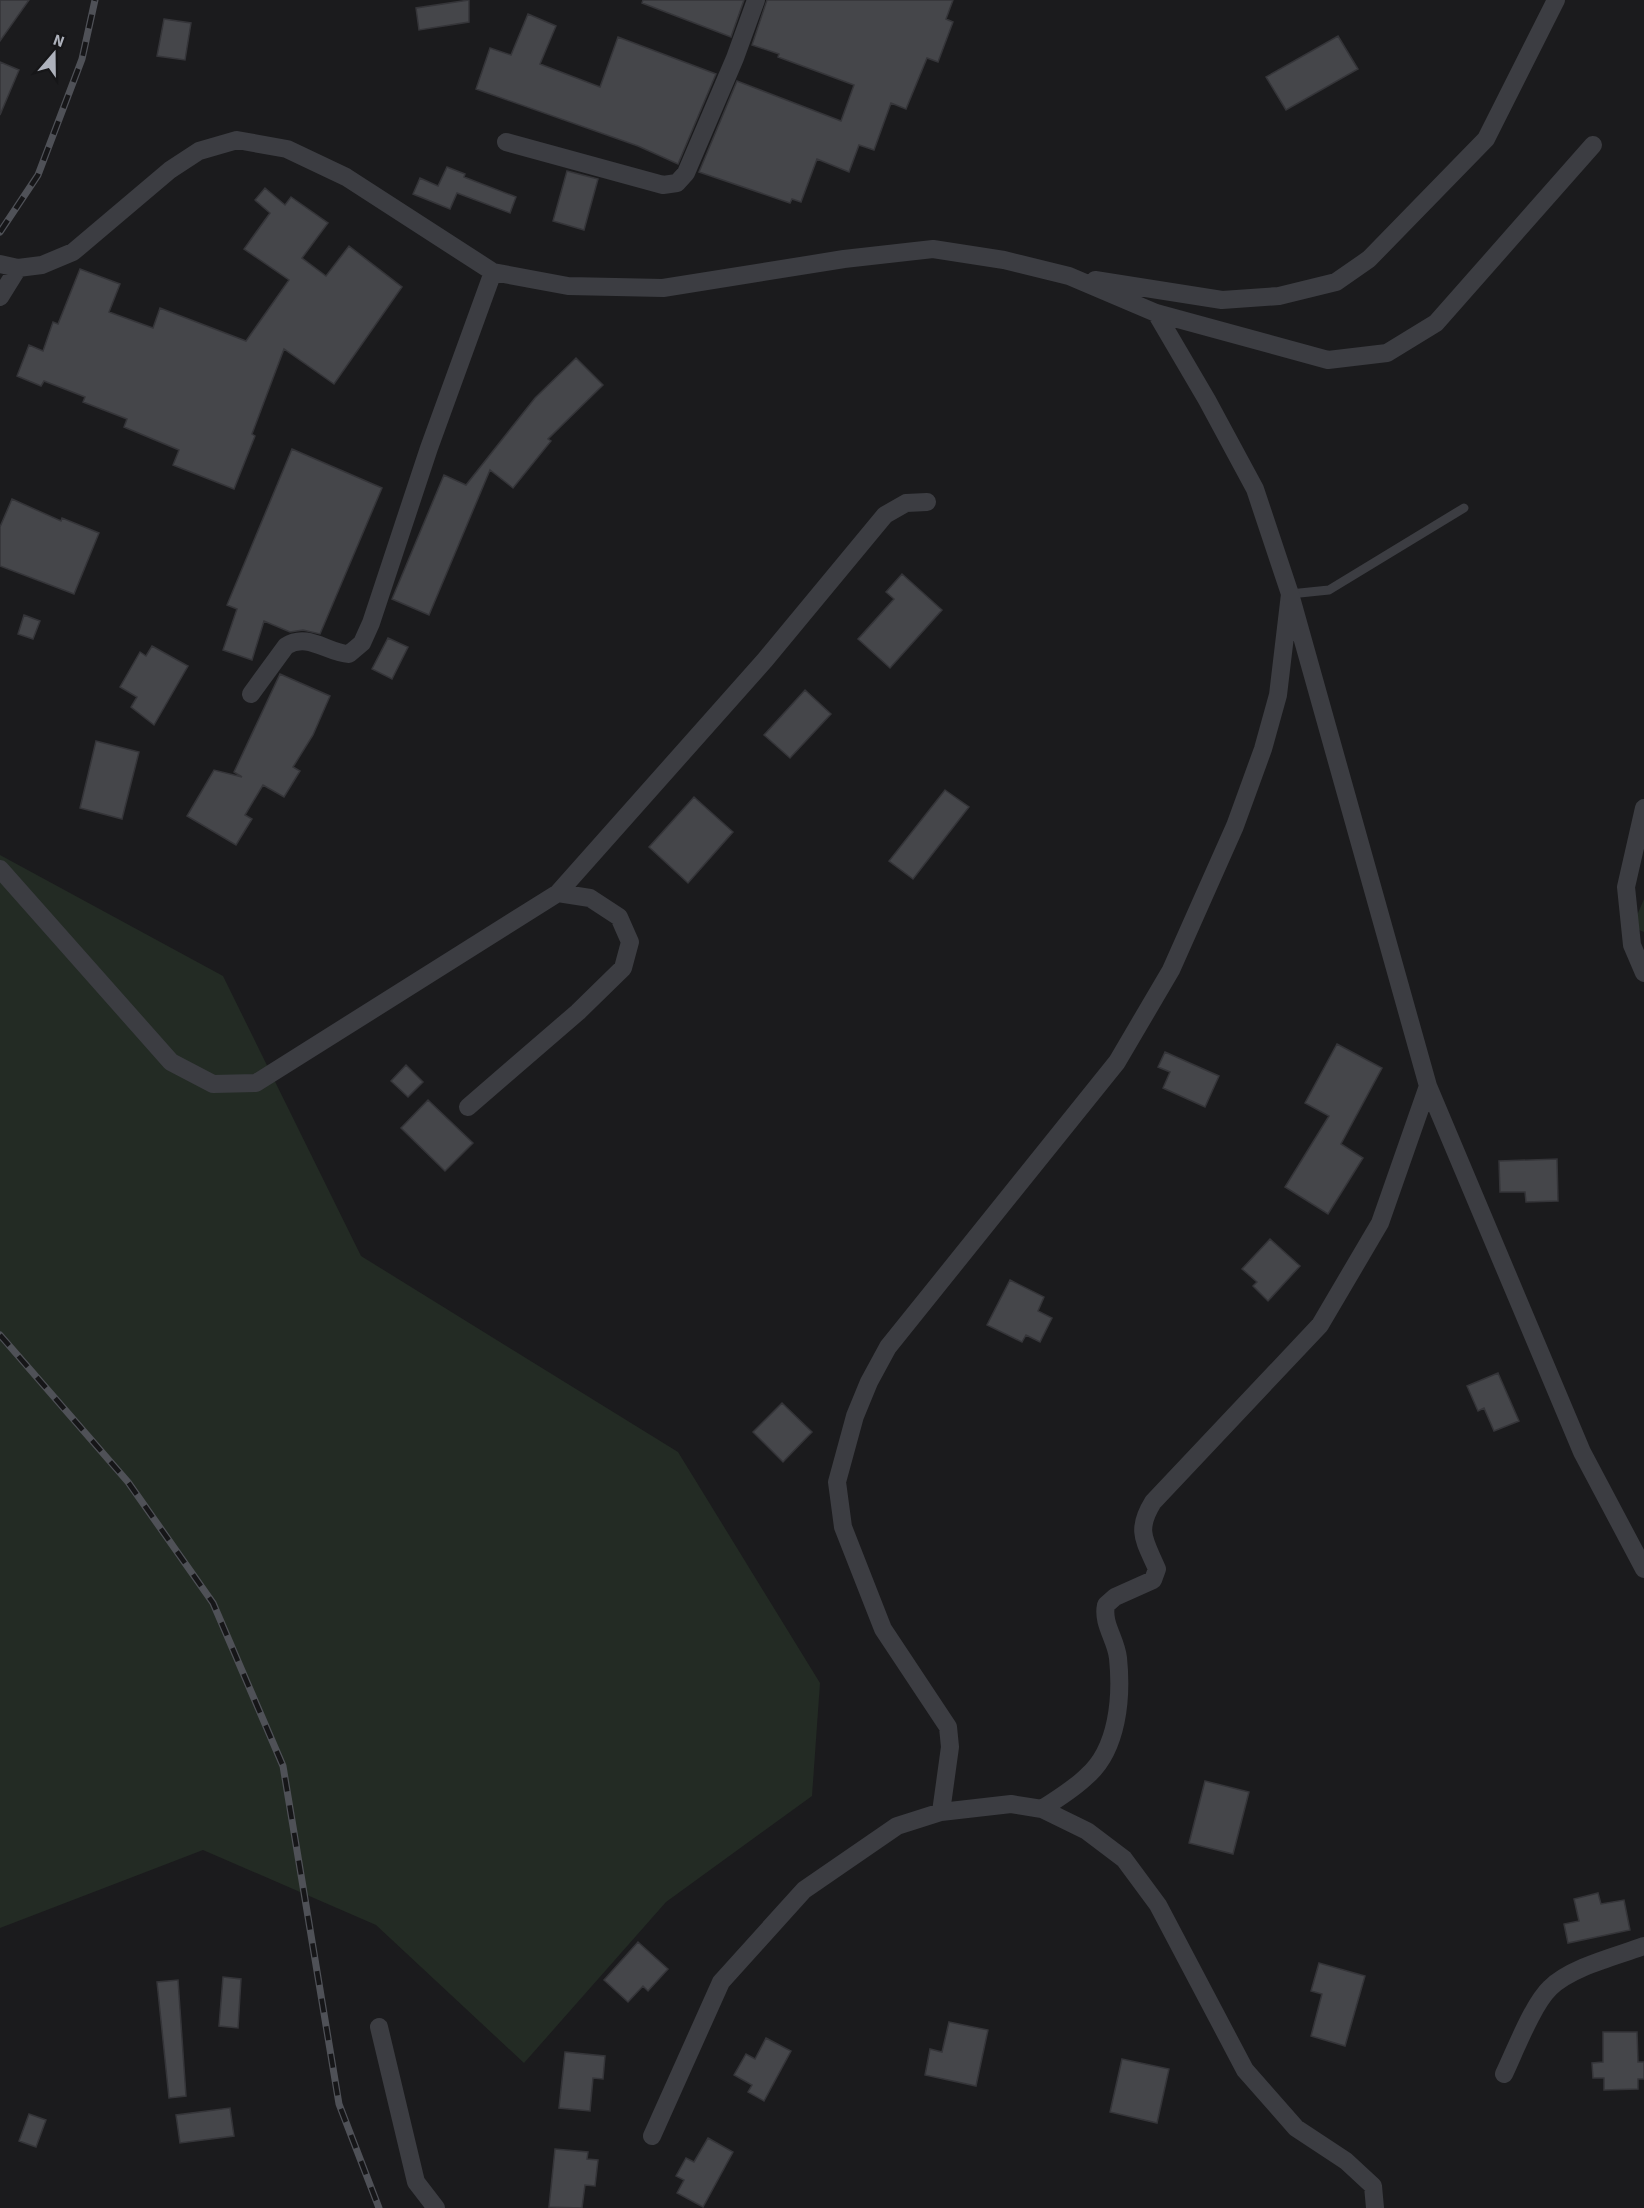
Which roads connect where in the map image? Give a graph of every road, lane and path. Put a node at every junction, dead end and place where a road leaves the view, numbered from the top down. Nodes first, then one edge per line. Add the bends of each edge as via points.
1 (756, 0) edge
2 (1556, 0) edge
3 (506, 142) dead end
4 (1593, 145) dead end
5 (0, 264) edge
6 (18, 268) junction
7 (493, 272) junction
8 (1069, 276) junction
9 (0, 297) edge
10 (1156, 313) junction
11 (927, 502) dead end
12 (1464, 508) dead end
13 (1290, 594) junction
14 (251, 694) dead end
15 (1644, 808) edge
16 (0, 869) edge
17 (558, 893) junction
18 (1644, 973) edge
19 (1428, 1086) junction
20 (468, 1107) dead end
21 (1644, 1569) edge
22 (1042, 1809) junction
23 (941, 1812) junction
24 (1644, 1946) edge
25 (379, 2028) dead end
26 (1504, 2074) dead end
27 (652, 2136) dead end
28 (436, 2208) edge
29 (1375, 2208) edge

1 - 3 street via 690,162 676,183 663,185
2 - 8 street via 1486,139 1369,259 1335,282 1279,296 1222,300
4 - 10 street via 1436,323 1387,353 1328,360
5 - 6 street
6 - 7 street via 42,265 73,252 170,170 200,151 237,140 287,148 346,177
6 - 9 street
7 - 8 street via 568,286 663,288 933,249 1004,260
7 - 14 street via 362,643 349,654 304,640 293,642
8 - 10 street
10 - 13 street via 1255,489
11 - 17 street via 906,503 885,515 765,660
12 - 13 lane via 1329,590
13 - 19 street
13 - 23 street via 1278,695 1263,748 1234,826 1171,970 1117,1062 888,1347 855,1416 837,1482 843,1527 883,1629 948,1727 950,1747
15 - 18 street via 1626,887 1632,945
16 - 17 street via 171,1062 213,1084 256,1083
17 - 20 street via 590,898 619,917 630,942 623,968
19 - 21 street via 1582,1452
19 - 22 street via 1380,1223 1320,1325 1153,1502 1143,1518 1142,1535 1158,1569 1156,1574 1153,1580 1115,1597 1106,1605 1104,1615 1118,1656 1118,1703 1110,1743 1089,1775
22 - 23 street via 1011,1804
22 - 29 street via 1087,1831 1124,1859 1158,1905 1245,2070 1296,2128 1346,2161 1373,2186
23 - 27 street via 897,1826 813,1883 721,1982
24 - 26 street via 1579,1970 1550,1988
25 - 28 street via 416,2182

